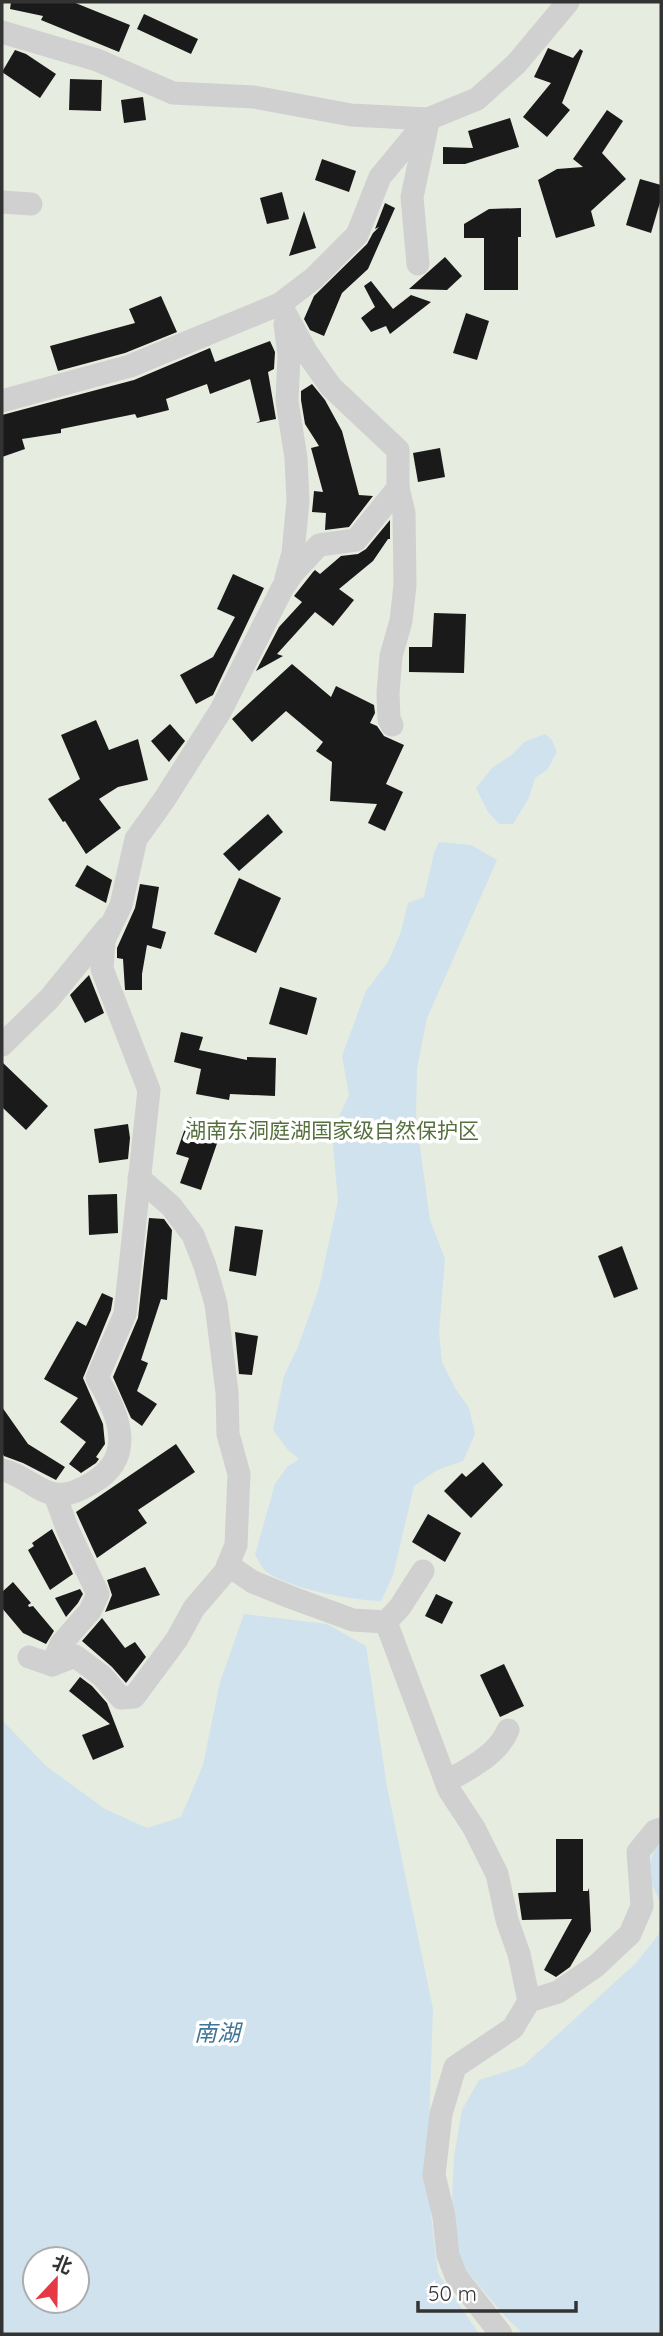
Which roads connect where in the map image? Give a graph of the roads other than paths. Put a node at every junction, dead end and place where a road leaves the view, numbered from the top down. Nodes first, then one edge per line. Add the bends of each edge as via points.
1 (568, 2) edge
2 (2, 32) edge
3 (428, 119) junction
4 (2, 202) edge
5 (31, 204) dead end
6 (418, 264) dead end
7 (282, 307) junction
8 (2, 401) edge
9 (398, 488) junction
10 (282, 589) junction
11 (392, 725) dead end
12 (114, 920) junction
13 (2, 1045) edge
14 (139, 1178) junction
15 (2, 1470) edge
16 (55, 1494) junction
17 (228, 1565) junction
18 (422, 1571) dead end
19 (386, 1622) junction
20 (29, 1657) dead end
21 (52, 1665) junction
22 (508, 1730) dead end
23 (446, 1782) junction
24 (661, 1829) edge
25 (529, 2001) junction
26 (501, 2334) edge

1 - 3 street via 516,64 477,99
2 - 3 street via 97,60 173,93 254,97 351,115
3 - 6 street via 412,197
3 - 7 street via 380,177 357,235
4 - 5 street
7 - 8 street via 130,366
7 - 9 street via 331,387 398,450
7 - 10 street via 298,501 293,553
9 - 10 street via 356,540 319,545
9 - 11 street via 404,513 405,585 391,656 388,706
10 - 12 street via 221,710 135,839
12 - 13 street via 49,999
12 - 14 street via 104,940 102,969 149,1090
14 - 16 street via 125,1314 97,1378 119,1426 119,1452 114,1466 96,1481 74,1492
14 - 17 street via 172,1206 193,1236 216,1304 228,1434 239,1474 236,1545
15 - 16 street
16 - 21 street via 98,1594 90,1611 61,1644
17 - 19 street via 253,1582 302,1601 353,1619
17 - 21 street via 134,1697 121,1698 75,1656
18 - 19 street
19 - 23 street
20 - 21 street
22 - 23 street via 480,1762
23 - 25 street via 496,1874
24 - 25 street via 638,1852 642,1906 630,1934 596,1966 558,1992
25 - 26 street via 513,2028 455,2067 441,2114 434,2175 456,2276

